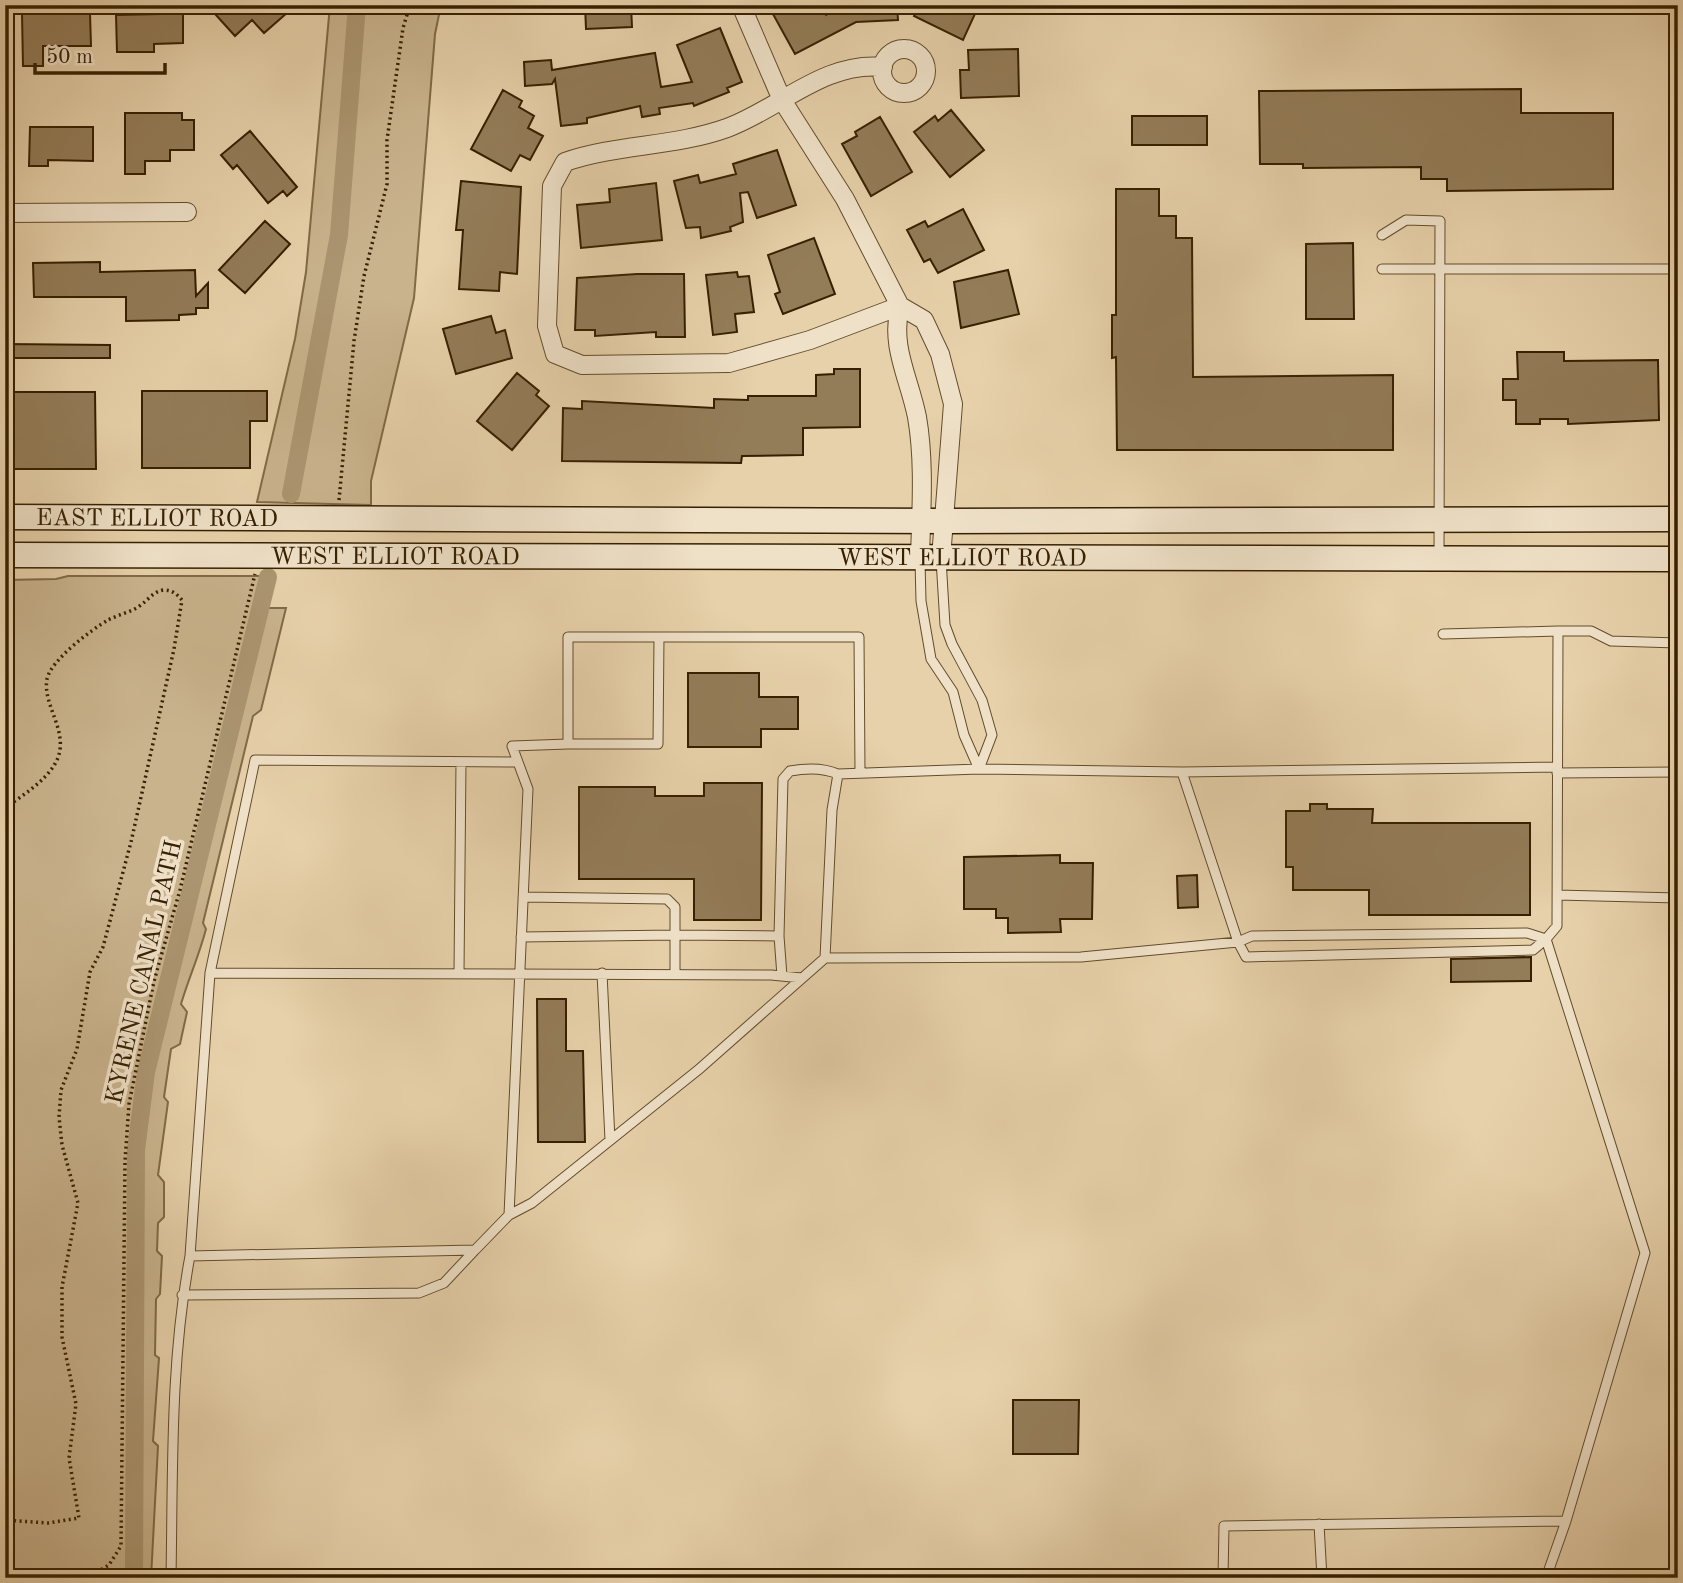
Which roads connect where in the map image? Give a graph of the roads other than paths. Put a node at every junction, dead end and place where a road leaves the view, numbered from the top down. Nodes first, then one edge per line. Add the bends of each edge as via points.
1 (741, 5) edge
2 (883, 67) dead end
3 (782, 100) junction
4 (187, 212) dead end
5 (5, 214) edge
6 (1382, 235) dead end
7 (1382, 269) dead end
8 (1440, 269) junction
9 (1678, 269) edge
10 (900, 306) junction
11 (5, 517) edge
12 (309, 517) joint
13 (1439, 519) junction
14 (1678, 519) edge
15 (932, 521) junction
16 (5, 555) edge
17 (931, 559) junction
18 (1439, 559) junction
19 (1678, 559) edge
20 (250, 564) joint
21 (1558, 631) junction
22 (1443, 634) dead end
23 (659, 637) junction
24 (1678, 643) edge
25 (568, 744) junction
26 (461, 762) junction
27 (518, 762) junction
28 (979, 769) junction
29 (1557, 770) junction
30 (1182, 772) junction
31 (1678, 772) edge
32 (838, 774) junction
33 (860, 774) junction
34 (1557, 895) junction
35 (523, 897) junction
36 (1678, 898) edge
37 (675, 935) junction
38 (779, 936) junction
39 (521, 937) junction
40 (1546, 939) junction
41 (1238, 942) junction
42 (825, 958) junction
43 (459, 972) junction
44 (520, 972) junction
45 (210, 973) junction
46 (602, 973) junction
47 (675, 974) junction
48 (782, 976) junction
49 (802, 978) junction
50 (610, 1140) junction
51 (509, 1215) junction
52 (475, 1250) junction
53 (190, 1256) junction
54 (182, 1295) junction
55 (1566, 1521) junction
56 (1319, 1524) junction
57 (171, 1578) edge
58 (1223, 1578) edge
59 (1322, 1578) edge
60 (1546, 1578) edge

1 - 3 street
2 - 3 street via 862,65 834,73
3 - 10 street via 845,199
3 - 10 street via 727,128 565,162 552,186 547,326 555,354 582,365 729,363 810,340
4 - 5 street
6 - 8 lane via 1406,220 1440,221
7 - 8 lane
8 - 9 lane
8 - 13 lane
10 - 15 street via 894,328 917,417
10 - 15 street via 924,320 940,354 953,404 944,484
11 - 12 main road, EAST ELLIOT ROAD
12 - 15 main road, WEST ELLIOT ROAD
13 - 14 main road, WEST ELLIOT ROAD
13 - 15 main road, WEST ELLIOT ROAD
13 - 18 lane
15 - 17 street
16 - 20 main road, EAST ELLIOT ROAD
17 - 18 main road, WEST ELLIOT ROAD
17 - 20 main road, WEST ELLIOT ROAD
17 - 28 lane via 924,622 931,659 953,692
17 - 28 lane via 945,625 982,699 992,735
18 - 19 main road, WEST ELLIOT ROAD
21 - 22 lane
21 - 24 lane via 1591,631 1611,641
21 - 29 lane
23 - 25 lane via 658,744
23 - 25 lane via 568,637
23 - 33 lane via 859,637
25 - 27 lane via 512,746
26 - 27 lane
26 - 43 lane
26 - 45 lane via 255,761
27 - 35 lane via 528,789
28 - 30 lane
28 - 33 lane
29 - 30 lane
29 - 31 lane
29 - 34 lane
30 - 41 lane
32 - 33 lane
32 - 38 lane via 803,769 789,771 783,779
32 - 42 lane
34 - 36 lane
34 - 40 lane via 1557,926
35 - 37 lane via 667,899 675,907
35 - 39 lane
37 - 38 lane
37 - 39 lane
37 - 47 lane
38 - 48 lane
39 - 44 lane
40 - 41 lane via 1527,933 1252,936
40 - 41 lane via 1533,950 1246,957
40 - 55 lane via 1645,1253
41 - 42 lane via 1081,957
42 - 49 lane
43 - 44 lane
43 - 45 lane
44 - 46 lane
44 - 51 lane
45 - 53 lane
46 - 47 lane
46 - 50 lane
47 - 48 lane
48 - 49 lane
49 - 50 lane
50 - 51 lane via 532,1203
51 - 52 lane
52 - 53 lane
52 - 54 lane via 444,1283 419,1293
53 - 54 lane
54 - 57 lane via 174,1405
55 - 56 lane
55 - 60 lane
56 - 58 lane via 1224,1525
56 - 59 lane

